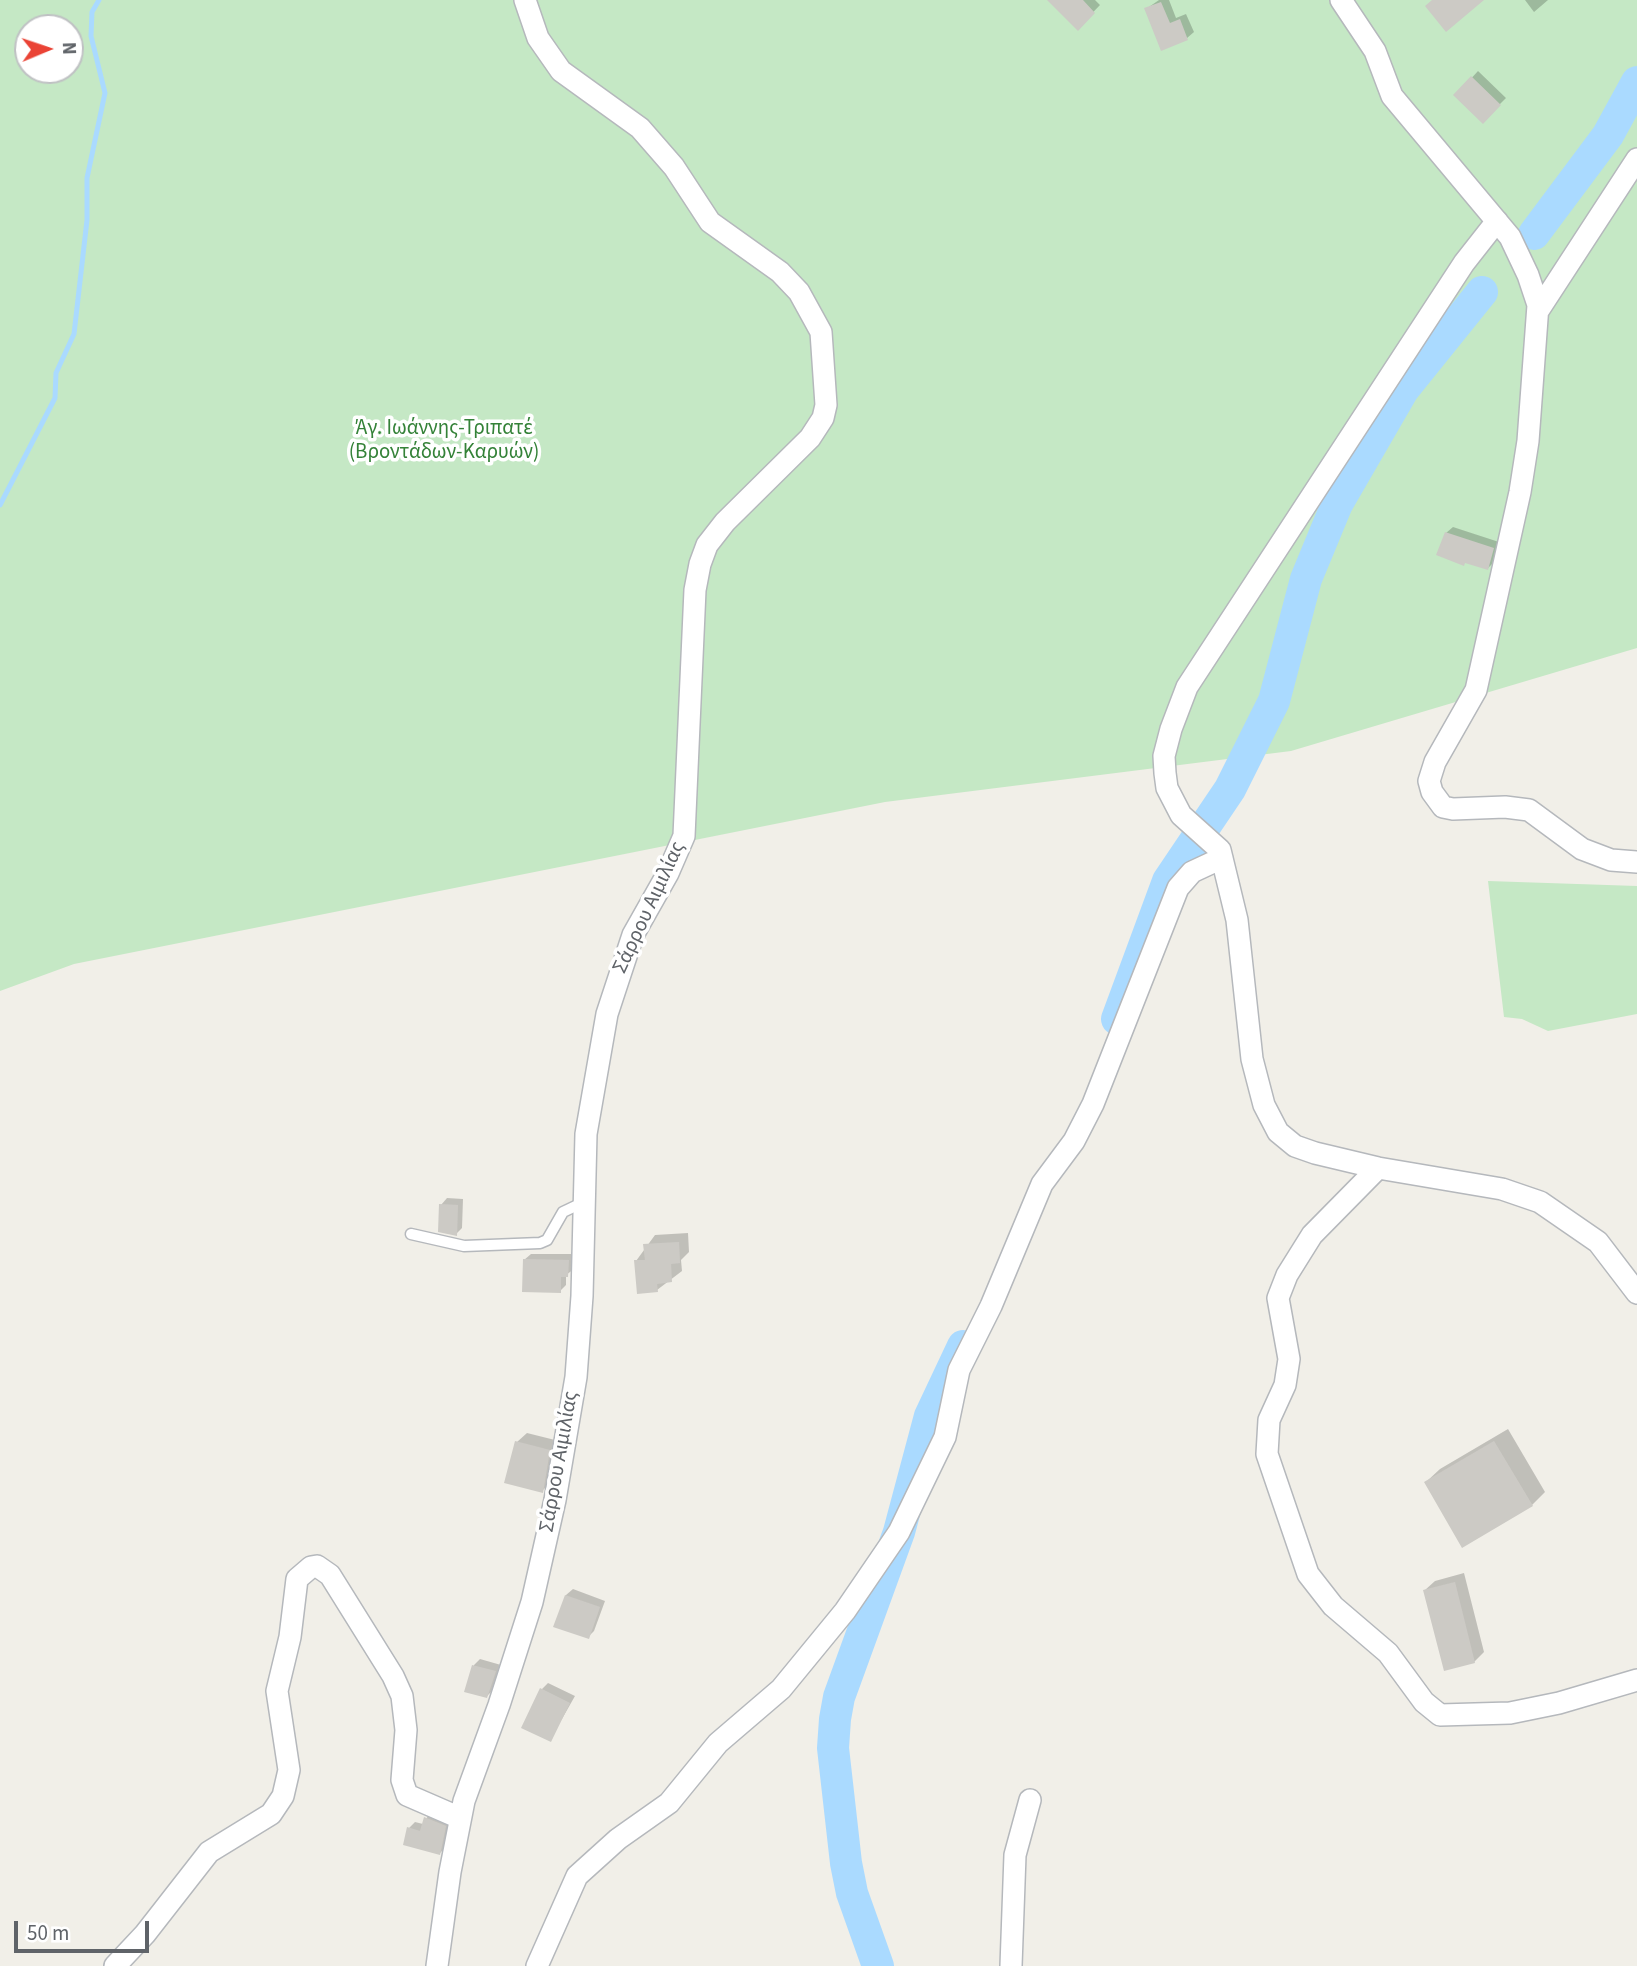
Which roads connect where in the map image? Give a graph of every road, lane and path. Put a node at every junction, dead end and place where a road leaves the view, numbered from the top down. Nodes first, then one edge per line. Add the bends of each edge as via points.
1 (525, 0) edge
2 (1341, 0) edge
3 (1637, 159) edge
4 (1503, 229) junction
5 (1537, 302) junction
6 (1218, 850) junction
7 (1637, 862) edge
8 (1378, 1168) junction
9 (584, 1202) junction
10 (411, 1234) dead end
11 (1637, 1293) edge
12 (1637, 1681) edge
13 (1030, 1800) dead end
14 (460, 1818) junction
15 (115, 1966) edge
16 (437, 1966) edge
17 (537, 1966) edge
18 (1012, 1966) edge

1 - 9 street, Σάρρου Αιμιλίας via 538,38 561,71 640,128 674,167 710,222 780,272 799,292 821,332 826,390 823,418 810,439 731,514 702,554 695,590 684,836 633,935 615,985 586,1134
2 - 4 street via 1374,51 1392,96
3 - 5 street
4 - 5 street
4 - 6 street via 1464,263 1187,687 1164,756 1165,773 1173,803
5 - 7 street via 1520,492 1476,690 1429,781 1443,807 1529,810 1582,849 1611,860
6 - 8 street via 1237,920 1249,1042 1268,1117 1285,1140 1296,1146
6 - 17 street via 1178,888 1093,1104 1074,1141 1042,1184 992,1306 959,1370 945,1437 899,1532 845,1611 781,1689 718,1743 669,1803 601,1852 577,1876
8 - 11 street via 1502,1189 1540,1202 1598,1242
8 - 12 street via 1312,1235 1278,1298 1289,1359 1285,1385 1269,1420 1267,1454 1308,1574 1333,1606 1388,1653 1424,1702 1440,1715 1510,1713
9 - 10 lane via 563,1212 547,1240 540,1243 464,1246
9 - 14 street, Σάρρου Αιμιλίας via 576,1377 555,1500 532,1602
13 - 18 street via 1015,1855
14 - 15 street via 407,1795 402,1780 406,1730 402,1696 330,1575 311,1567 297,1578 277,1690 289,1770 283,1796 271,1814 209,1852
14 - 16 street, Σάρρου Αιμιλίας

